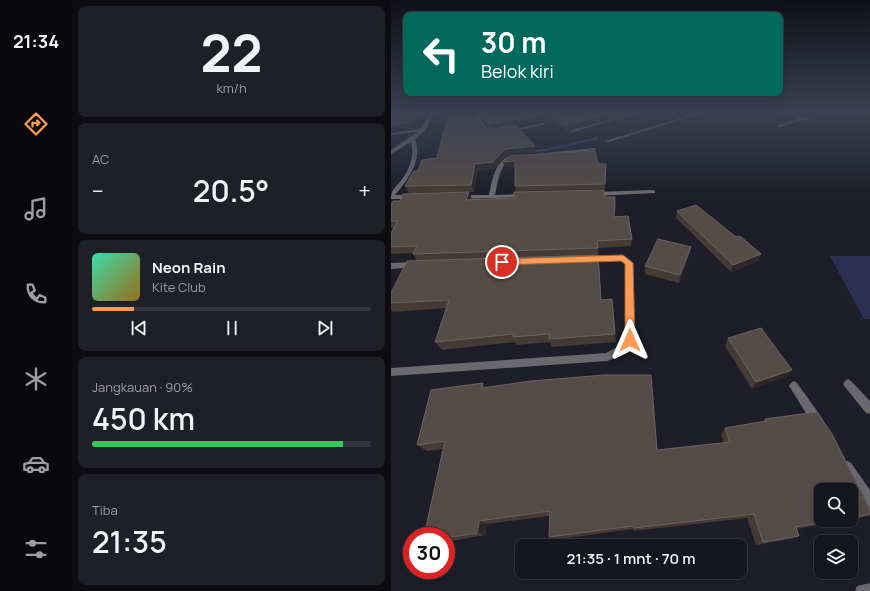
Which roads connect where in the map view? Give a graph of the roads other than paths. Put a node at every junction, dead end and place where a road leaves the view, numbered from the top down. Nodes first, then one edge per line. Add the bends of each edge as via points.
1 (615, 139) edge
2 (413, 140) joint
3 (607, 141) dead end
4 (594, 149) dead end
5 (391, 152) edge
6 (653, 192) dead end
7 (590, 194) edge
8 (530, 196) edge
9 (391, 197) edge
10 (422, 197) edge
11 (453, 197) edge
12 (492, 197) junction
13 (582, 259) edge
14 (423, 265) edge
15 (391, 266) edge
16 (391, 372) edge
17 (848, 384) dead end
18 (794, 386) dead end
19 (870, 409) edge
20 (823, 431) edge
21 (840, 456) edge
22 (870, 501) edge
23 (870, 590) edge
24 (862, 591) edge

1 - 3 street
2 - 5 street
2 - 9 street via 415,145 412,167 405,181
4 - 12 street via 509,158 502,162
6 - 7 street
8 - 12 street
9 - 10 street
11 - 12 street
13 - 16 street via 623,258 629,263 630,340 619,352 607,357
14 - 15 street
17 - 19 street
18 - 20 street
21 - 22 street
23 - 24 street

